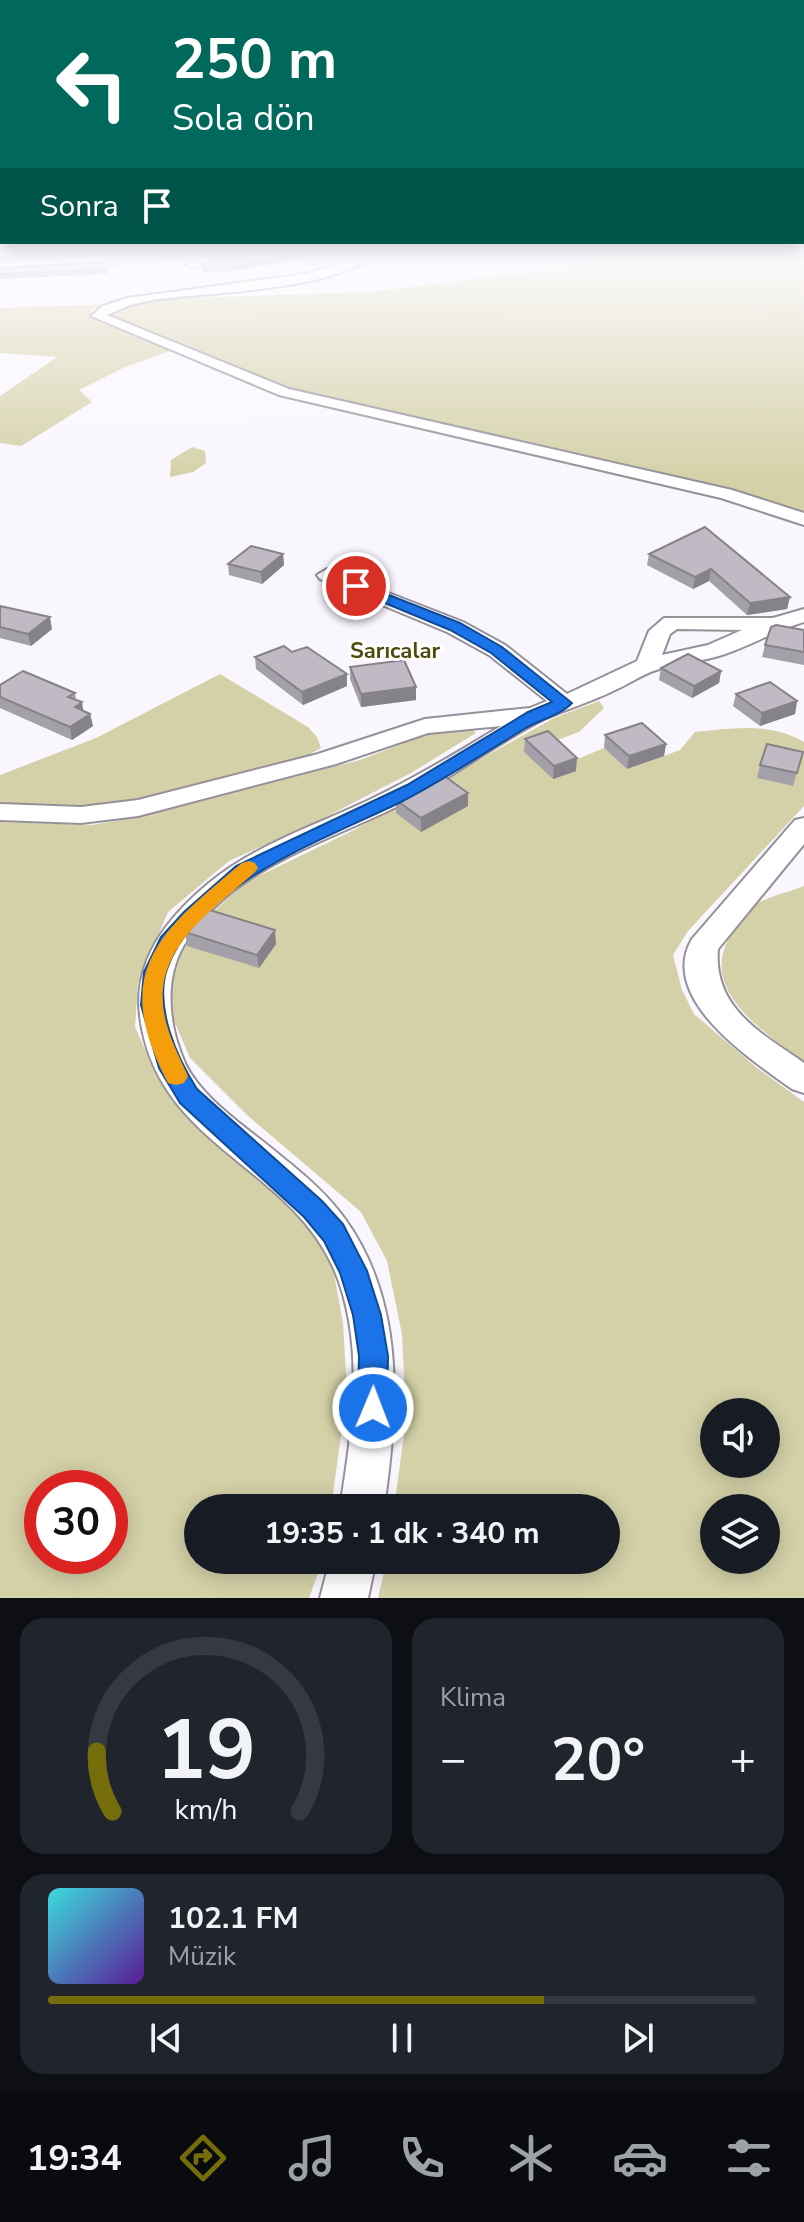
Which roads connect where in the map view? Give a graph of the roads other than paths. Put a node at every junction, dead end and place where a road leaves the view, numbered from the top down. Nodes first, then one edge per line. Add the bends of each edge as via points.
1 (129, 329) edge
2 (804, 519) edge
3 (327, 575) dead end
4 (804, 615) edge
5 (774, 624) junction
6 (647, 665) junction
7 (549, 709) junction
8 (0, 812) edge
9 (804, 826) edge
10 (804, 1080) edge
11 (364, 1494) edge
12 (350, 1574) edge
13 (344, 1598) edge

1 - 2 street via 284,392 700,488
3 - 7 street via 455,627 497,650
4 - 5 street
5 - 6 street via 715,650
5 - 6 street via 672,623 660,631
6 - 7 street
7 - 8 street via 425,726 327,759 138,808 81,815
7 - 11 street via 414,788 243,871 176,934 155,972 152,1005 160,1038 188,1096 313,1209 334,1233 353,1271 373,1356
9 - 10 street via 703,947 699,963 701,982 734,1028
12 - 13 street

